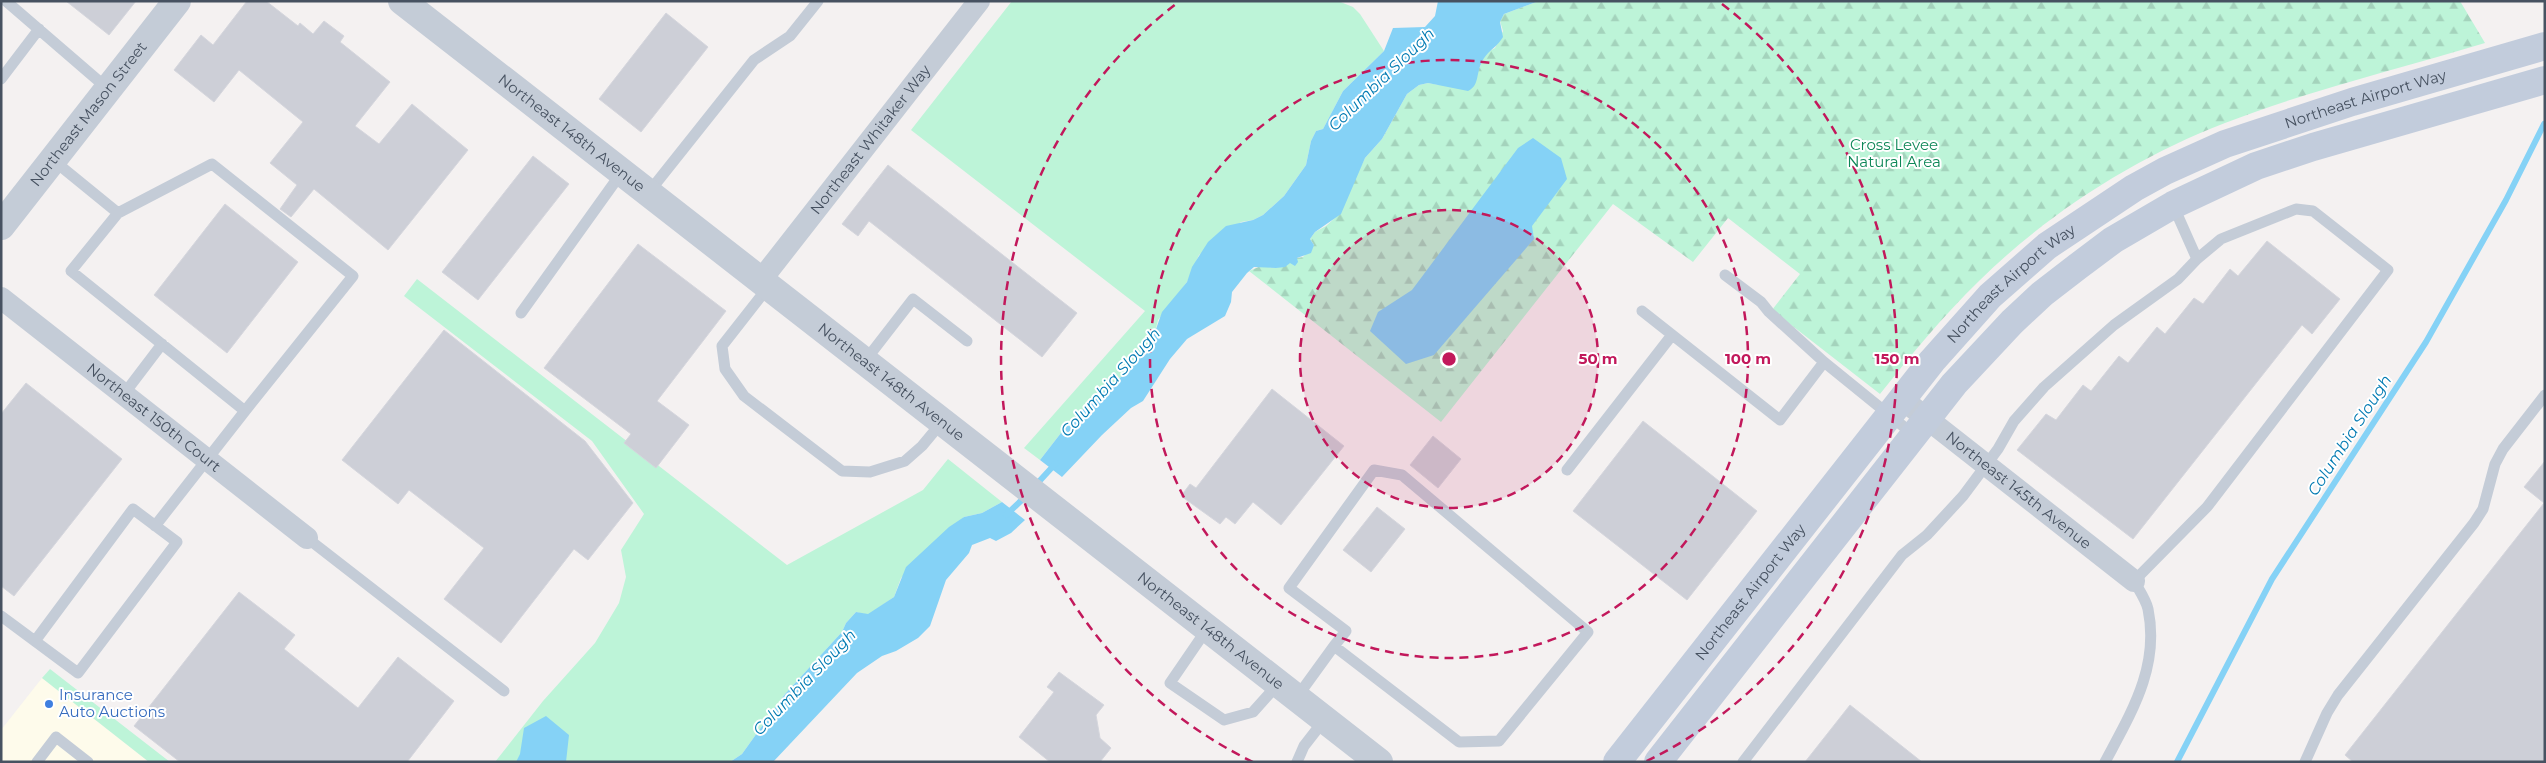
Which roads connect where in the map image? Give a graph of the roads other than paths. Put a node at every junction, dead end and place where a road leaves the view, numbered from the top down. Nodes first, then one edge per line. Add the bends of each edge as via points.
1 (6, 1) edge
2 (177, 1) edge
3 (402, 1) edge
4 (818, 1) edge
5 (980, 1) edge
6 (39, 29) junction
7 (2545, 46) edge
8 (1, 79) edge
9 (2545, 80) edge
10 (108, 89) junction
11 (53, 160) junction
12 (622, 172) junction
13 (649, 192) junction
14 (2173, 205) junction
15 (118, 213) junction
16 (1, 226) edge
17 (2197, 259) junction
18 (1725, 275) dead end
19 (765, 283) junction
20 (1, 298) edge
21 (1642, 311) dead end
22 (520, 313) dead end
23 (1672, 335) junction
24 (967, 340) dead end
25 (162, 344) junction
26 (865, 362) junction
27 (1824, 362) junction
28 (124, 394) junction
29 (2545, 394) edge
30 (1896, 406) junction
31 (245, 411) junction
32 (942, 422) junction
33 (1921, 427) junction
34 (207, 459) junction
35 (1985, 466) junction
36 (1567, 470) dead end
37 (155, 526) junction
38 (307, 538) joint
39 (2134, 582) junction
40 (1, 616) edge
41 (1207, 629) junction
42 (35, 641) junction
43 (1334, 646) junction
44 (1288, 690) junction
45 (504, 691) dead end
46 (1325, 719) junction
47 (2307, 759) edge
48 (37, 762) edge
49 (88, 762) edge
50 (1297, 762) edge
51 (1379, 762) edge
52 (1617, 762) edge
53 (1658, 762) edge
54 (1743, 762) edge
55 (2105, 762) edge
56 (2319, 762) edge

1 - 6 lane
2 - 10 street, Northeast Mason Street
3 - 12 street, Northeast 148th Avenue
4 - 13 lane via 790,36 754,60
5 - 19 street, Northeast Whitaker Way
6 - 8 lane
6 - 10 lane
7 - 30 main road, Northeast Airport Way via 2255,132 2165,171 2079,223 2015,273 1962,326
9 - 14 main road, Northeast Airport Way via 2266,163
10 - 11 street, Northeast Mason Street
11 - 15 lane
11 - 16 street, Northeast Mason Street
12 - 13 street, Northeast 148th Avenue
12 - 22 lane
13 - 19 street, Northeast 148th Avenue
14 - 17 lane
14 - 33 main road, Northeast Airport Way via 2114,240 2042,294 1981,353
15 - 25 lane via 71,271
15 - 31 lane via 212,164 353,276
17 - 35 lane via 2178,279 2114,324 2044,387 2014,421
17 - 39 lane via 2220,238 2296,209 2313,211 2388,270 2207,507
18 - 27 lane via 1762,302
19 - 26 street, Northeast 148th Avenue
19 - 32 lane via 722,346 725,369 744,396 842,471 870,472 905,461
20 - 28 street, Northeast 150th Court
21 - 23 lane
23 - 27 lane via 1780,420
23 - 36 lane
24 - 26 lane via 913,299
25 - 28 lane
25 - 31 lane
26 - 32 street, Northeast 148th Avenue
27 - 30 lane
28 - 34 street, Northeast 150th Court
29 - 47 lane via 2502,449 2483,509 2338,695
30 - 33 street, Northeast 145th Avenue
30 - 52 main road, Northeast Airport Way
31 - 34 lane
32 - 41 street, Northeast 148th Avenue
33 - 35 street, Northeast 145th Avenue
33 - 53 main road, Northeast Airport Way
34 - 37 lane
34 - 38 street, Northeast 150th Court
35 - 39 street, Northeast 145th Avenue
35 - 54 lane via 1963,496 1927,535 1902,556
37 - 42 lane via 133,510
37 - 42 lane via 177,542 78,673
38 - 45 lane
39 - 55 lane via 2148,607 2149,661 2141,694
40 - 42 lane
41 - 44 street, Northeast 148th Avenue
41 - 44 lane via 1170,683 1224,720 1253,712
43 - 43 lane via 1459,742 1499,742 1588,632 1402,475 1374,470 1289,588 1346,631
43 - 44 lane
44 - 46 street, Northeast 148th Avenue
46 - 50 lane via 1304,746
46 - 51 street, Northeast 148th Avenue
47 - 56 lane
48 - 49 lane via 56,737

